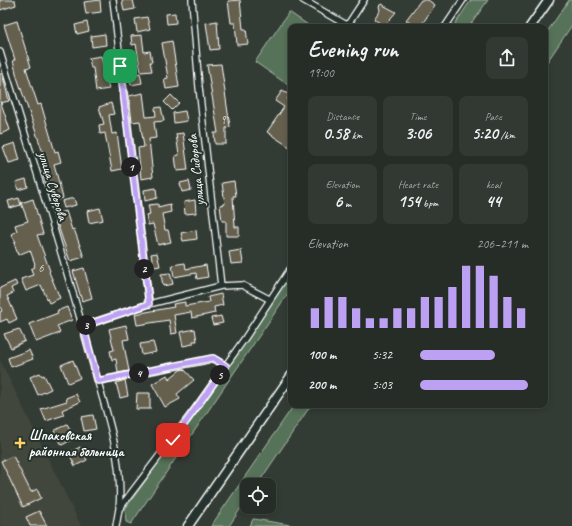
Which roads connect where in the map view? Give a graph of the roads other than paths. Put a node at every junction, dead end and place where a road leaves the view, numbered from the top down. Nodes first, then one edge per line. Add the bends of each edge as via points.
1 (113, 0) edge
2 (192, 0) edge
3 (302, 0) edge
4 (364, 0) edge
5 (463, 0) edge
6 (549, 0) edge
7 (345, 24) edge
8 (350, 24) edge
9 (447, 24) edge
10 (532, 24) edge
11 (0, 52) edge
12 (288, 272) edge
13 (221, 286) junction
14 (269, 299) junction
15 (149, 304) junction
16 (83, 326) junction
17 (226, 366) junction
18 (288, 380) edge
19 (98, 381) junction
20 (120, 509) junction
21 (116, 526) edge
22 (188, 526) edge

1 - 15 street
2 - 13 street, улица Сидорова
3 - 7 street
4 - 8 street
5 - 9 street
6 - 10 main road
11 - 16 street, улица Суворова
12 - 14 street
13 - 14 street via 242,285
13 - 15 street
14 - 17 street
15 - 16 street
16 - 19 street, улица Суворова
17 - 19 street via 213,358
17 - 20 street
18 - 22 main road
19 - 20 street, улица Суворова via 119,466
20 - 21 street

